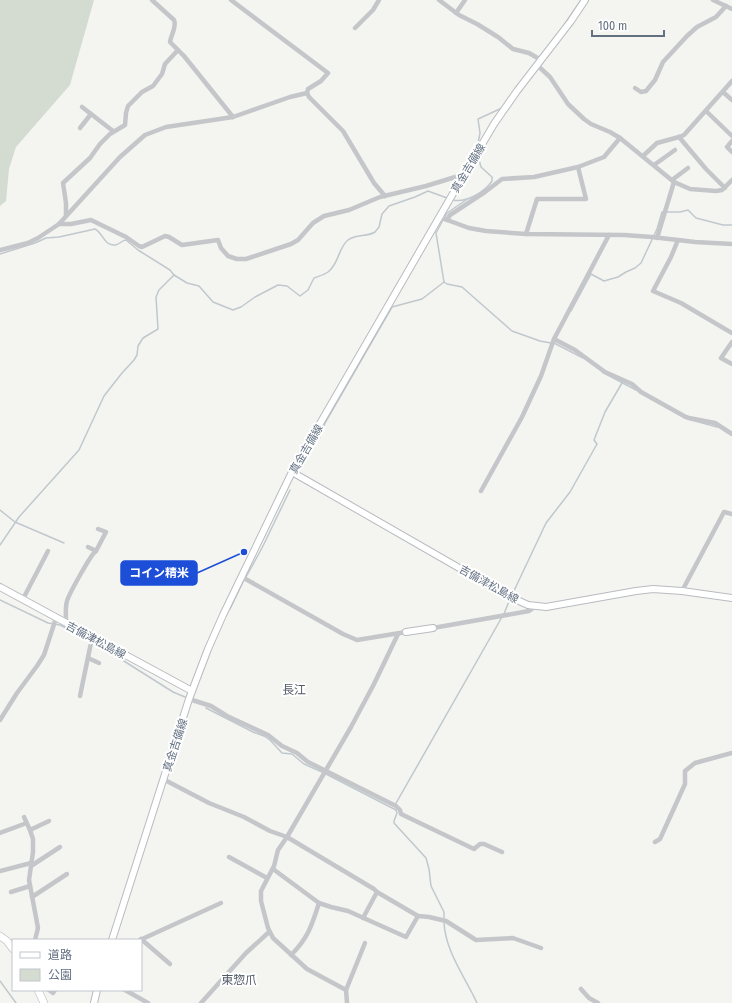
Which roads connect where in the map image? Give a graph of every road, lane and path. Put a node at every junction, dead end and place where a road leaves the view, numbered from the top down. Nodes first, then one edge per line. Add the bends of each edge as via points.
1 (152, 0) edge
2 (231, 0) edge
3 (379, 0) edge
4 (439, 0) edge
5 (465, 0) edge
6 (585, 0) edge
7 (713, 0) edge
8 (726, 6) junction
9 (732, 9) edge
10 (456, 13) junction
11 (355, 28) dead end
12 (178, 50) junction
13 (539, 60) junction
14 (732, 81) edge
15 (635, 88) dead end
16 (723, 92) junction
17 (307, 93) junction
18 (732, 100) edge
19 (82, 107) dead end
20 (706, 111) junction
21 (91, 114) junction
22 (234, 117) junction
23 (80, 128) dead end
24 (113, 132) junction
25 (732, 136) edge
26 (679, 137) junction
27 (620, 138) junction
28 (732, 142) edge
29 (675, 150) dead end
30 (732, 152) edge
31 (643, 156) junction
32 (654, 166) junction
33 (578, 167) junction
34 (688, 168) dead end
35 (465, 174) junction
36 (732, 180) edge
37 (673, 181) junction
38 (724, 188) junction
39 (385, 196) junction
40 (66, 217) junction
41 (444, 218) junction
42 (59, 224) junction
43 (526, 234) junction
44 (609, 235) junction
45 (654, 237) junction
46 (678, 240) junction
47 (732, 244) edge
48 (0, 250) edge
49 (732, 333) edge
50 (554, 341) junction
51 (732, 342) edge
52 (732, 364) edge
53 (732, 434) edge
54 (292, 472) junction
55 (481, 491) dead end
56 (732, 514) edge
57 (98, 529) dead end
58 (88, 547) dead end
59 (48, 551) dead end
60 (96, 551) junction
61 (242, 576) junction
62 (0, 587) edge
63 (682, 591) junction
64 (732, 598) edge
65 (23, 599) junction
66 (536, 606) junction
67 (56, 618) junction
68 (66, 624) junction
69 (433, 628) joint
70 (406, 632) joint
71 (398, 634) junction
72 (92, 638) junction
73 (88, 658) junction
74 (98, 663) dead end
75 (192, 692) junction
76 (80, 696) dead end
77 (189, 700) junction
78 (0, 720) edge
79 (732, 753) edge
80 (326, 771) junction
81 (163, 779) junction
82 (24, 817) dead end
83 (49, 821) dead end
84 (24, 824) dead end
85 (30, 830) junction
86 (0, 833) edge
87 (287, 837) junction
88 (655, 842) dead end
89 (60, 847) dead end
90 (502, 852) dead end
91 (228, 857) dead end
92 (31, 864) junction
93 (273, 869) junction
94 (0, 871) edge
95 (66, 874) dead end
96 (267, 878) junction
97 (30, 886) junction
98 (11, 892) dead end
99 (377, 892) junction
100 (32, 897) junction
101 (221, 903) dead end
102 (319, 903) junction
103 (418, 916) junction
104 (363, 918) junction
105 (269, 932) junction
106 (0, 936) edge
107 (37, 939) edge
108 (112, 939) edge
109 (141, 939) edge
110 (142, 940) edge
111 (365, 943) dead end
112 (12, 948) edge
113 (541, 948) dead end
114 (291, 956) junction
115 (170, 964) dead end
116 (581, 989) dead end
117 (346, 990) junction
118 (38, 991) edge
119 (97, 991) edge
120 (126, 991) edge
121 (44, 1003) edge
122 (94, 1003) edge
123 (148, 1003) edge
124 (201, 1003) edge
125 (347, 1003) edge
126 (598, 1003) edge

1 - 12 street via 174,20 175,28 170,42
2 - 17 street via 328,73 308,89
3 - 11 street
4 - 10 street
5 - 10 street
6 - 13 main road, 真金吉備線
7 - 8 street
8 - 9 street
8 - 15 street via 716,17 687,36 663,62 655,80 646,91 640,92
10 - 13 street via 498,37 513,49
12 - 22 street
12 - 24 street via 165,64 162,74 153,86 142,92 128,106 125,125
13 - 27 street via 574,111 591,124
13 - 35 main road, 真金吉備線 via 498,119
14 - 16 street
16 - 18 street
16 - 20 street
17 - 22 street
17 - 39 street via 343,131 374,183
19 - 21 street
20 - 25 street
20 - 26 street
21 - 23 street
21 - 24 street
22 - 40 street via 166,127 145,135 120,157
24 - 40 street via 86,162 62,183
26 - 31 street via 657,143
26 - 38 street
27 - 31 street
27 - 33 street via 604,157
28 - 30 street via 727,147
29 - 32 street
31 - 32 street
32 - 37 street
33 - 41 street via 534,176 502,179
33 - 43 street via 586,199 537,199
34 - 37 street
35 - 39 street
35 - 41 main road, 真金吉備線 via 449,199
36 - 38 street
37 - 38 street via 693,190 716,191
37 - 45 street via 665,211
39 - 42 street via 349,210 320,217 295,242 241,260 228,256 218,240 182,244 165,236 142,247 91,220
40 - 42 street
41 - 43 street via 476,230
41 - 54 main road, 真金吉備線
42 - 48 street via 28,243
43 - 44 street
44 - 45 street
44 - 50 street
45 - 46 street
46 - 47 street
46 - 49 street via 653,291 681,303
50 - 53 street via 684,416 715,423
50 - 55 street via 533,393
51 - 52 street via 721,358
54 - 61 main road, 真金吉備線
54 - 66 main road, 吉備津松島線 via 508,596
56 - 63 street via 724,512
57 - 60 street via 106,532
58 - 60 street
59 - 65 street
60 - 68 street via 87,562 67,600
61 - 71 street via 357,640
61 - 75 main road, 真金吉備線 via 208,649
62 - 65 main road, 吉備津松島線
63 - 64 main road, 吉備津松島線
63 - 66 main road, 吉備津松島線 via 645,590 560,605
65 - 67 main road, 吉備津松島線
66 - 69 street via 529,611
67 - 68 main road, 吉備津松島線
67 - 78 street via 44,654
68 - 72 main road, 吉備津松島線
69 - 70 main road
70 - 71 street
71 - 80 street via 374,684
72 - 73 street
72 - 75 main road, 吉備津松島線
73 - 74 street
73 - 76 street
75 - 77 main road, 真金吉備線
77 - 80 street via 211,706 268,735
77 - 81 main road, 真金吉備線
79 - 88 street via 695,763 685,771 685,784 660,839
80 - 87 street
80 - 90 street via 396,806 401,814 474,849 484,844
81 - 87 street via 258,826
81 - 108 main road, 真金吉備線
82 - 85 street
83 - 85 street
84 - 86 street
85 - 92 street via 33,852
87 - 93 street via 278,850
87 - 99 street
89 - 92 street
91 - 96 street
92 - 94 street
92 - 97 street
93 - 96 street
93 - 102 street
95 - 100 street
96 - 105 street via 260,894
97 - 98 street
97 - 100 street
99 - 103 street
99 - 104 street
100 - 107 street via 38,928
101 - 109 street
102 - 104 street
102 - 114 street via 311,929
103 - 104 street via 406,937
103 - 113 street via 446,921 476,940 513,938
105 - 114 street
105 - 124 street via 246,953
106 - 112 highway
110 - 115 street
111 - 117 street
114 - 117 street via 307,969
116 - 126 street
117 - 125 street
118 - 121 highway
119 - 122 main road
120 - 123 street

